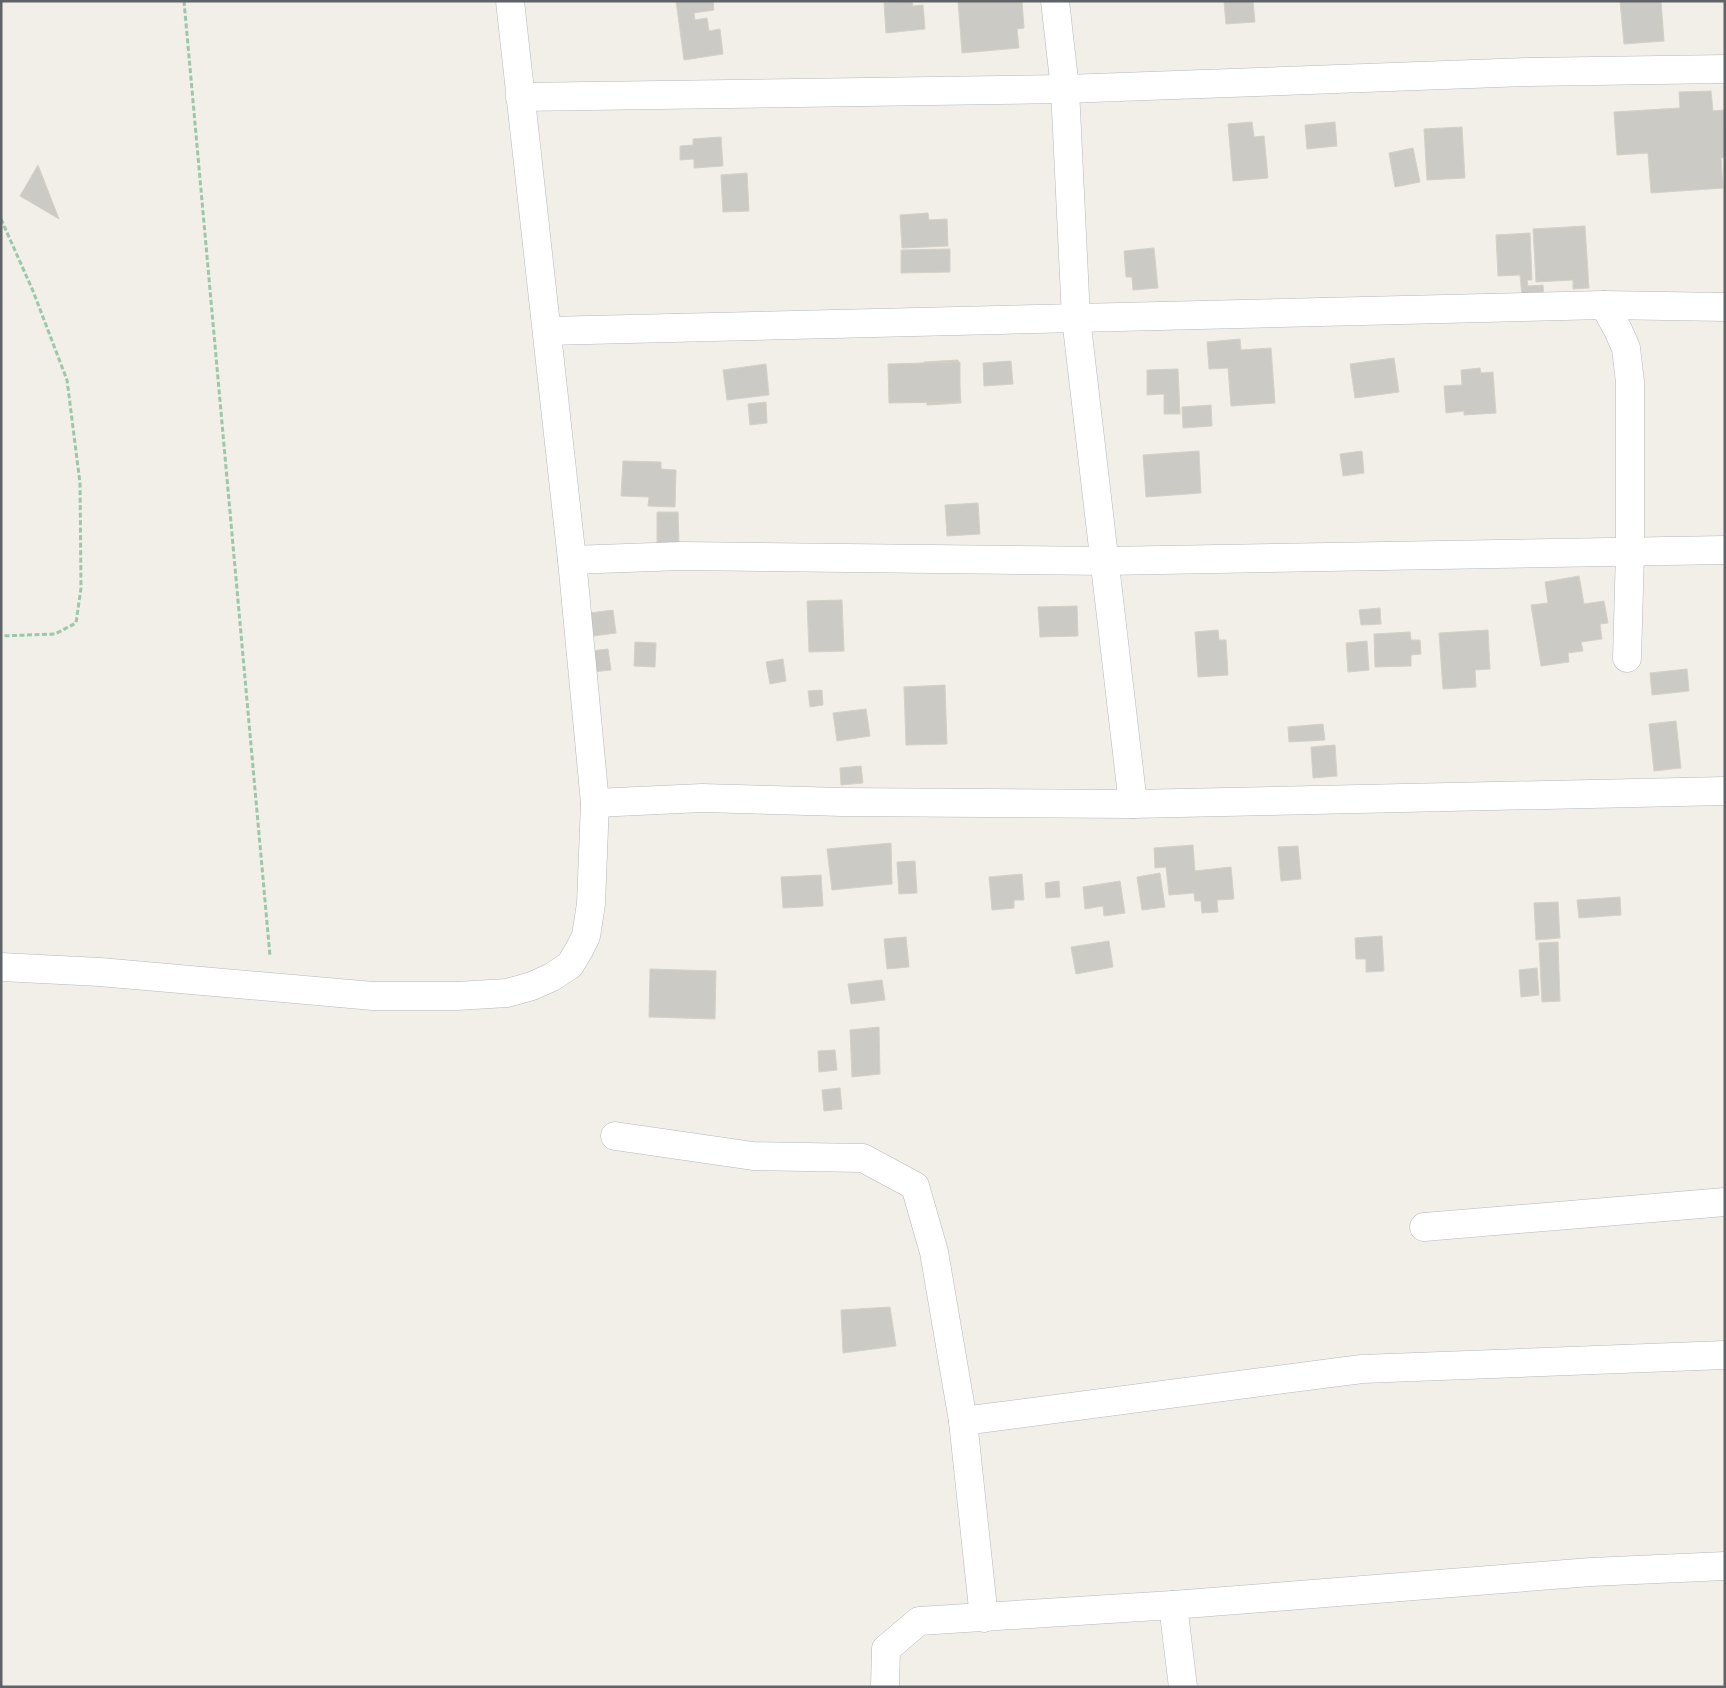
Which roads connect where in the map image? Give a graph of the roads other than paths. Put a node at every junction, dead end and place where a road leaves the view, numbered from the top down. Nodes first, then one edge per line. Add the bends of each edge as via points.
1 (510, 1) edge
2 (1055, 1) edge
3 (1725, 69) edge
4 (1065, 89) junction
5 (520, 97) junction
6 (1604, 305) junction
7 (1725, 307) edge
8 (1076, 318) junction
9 (547, 330) junction
10 (1725, 550) edge
11 (1630, 552) junction
12 (572, 560) junction
13 (1106, 561) junction
14 (1627, 658) dead end
15 (1725, 791) edge
16 (595, 803) junction
17 (1133, 804) junction
18 (1, 967) edge
19 (616, 1136) dead end
20 (1725, 1202) edge
21 (1424, 1227) dead end
22 (1725, 1355) edge
23 (963, 1422) junction
24 (1725, 1566) edge
25 (1173, 1604) junction
26 (984, 1618) junction
27 (885, 1687) edge
28 (1183, 1687) edge

1 - 5 street
2 - 4 street
3 - 4 street via 1528,72
4 - 5 street
4 - 8 street
5 - 9 street
6 - 7 street
6 - 8 street
6 - 11 street via 1626,348 1630,382
8 - 9 street
8 - 13 street
9 - 12 street
10 - 11 street
11 - 13 street
11 - 14 street
12 - 13 street via 681,556
12 - 16 street
13 - 17 street
15 - 17 street
16 - 17 street via 702,798
16 - 18 street via 591,904 586,936 570,965 532,986 507,993 374,996 100,972
19 - 23 street via 753,1156 863,1158 915,1186 934,1252
20 - 21 street
22 - 23 street via 1362,1369
23 - 26 street
24 - 25 street via 1590,1572
25 - 26 street
25 - 28 street
26 - 27 street via 919,1621 886,1649

